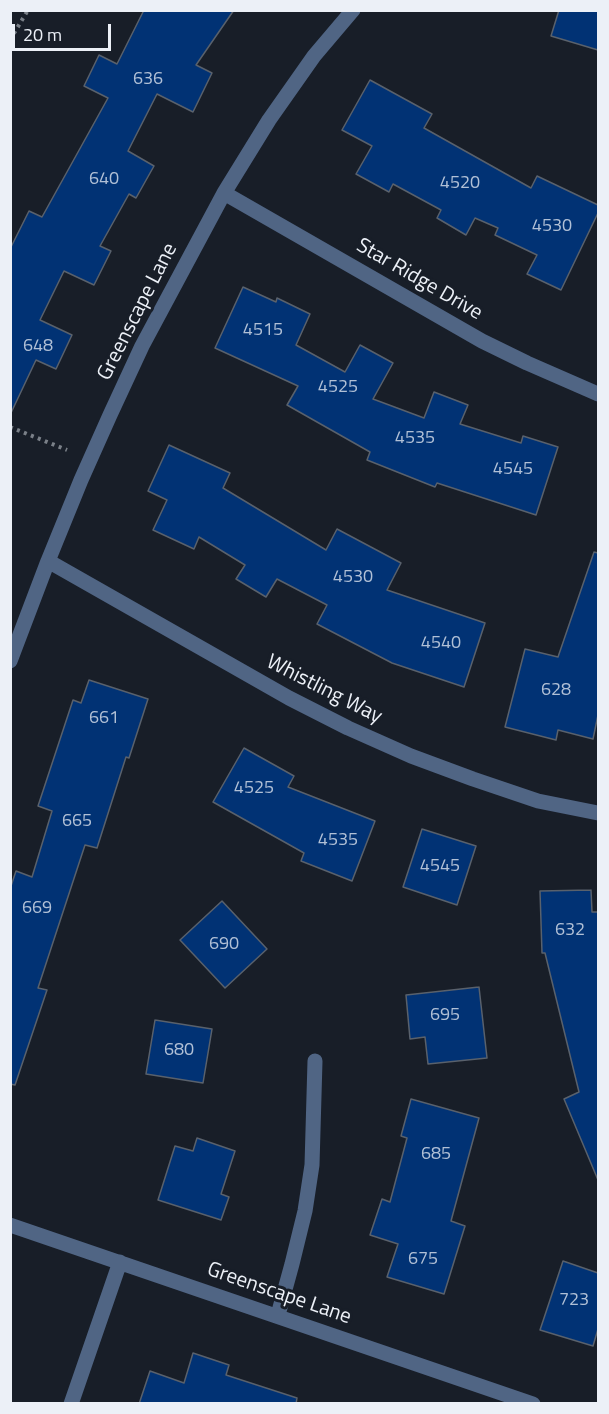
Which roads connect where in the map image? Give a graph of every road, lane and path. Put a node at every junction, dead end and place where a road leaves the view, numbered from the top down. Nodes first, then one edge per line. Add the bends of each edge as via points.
1 (28, 10) edge
2 (352, 10) edge
3 (10, 40) edge
4 (224, 193) junction
5 (598, 394) edge
6 (10, 427) edge
7 (90, 459) junction
8 (48, 561) junction
9 (10, 661) edge
10 (598, 813) edge
11 (315, 1061) dead end
12 (10, 1225) edge
13 (120, 1262) junction
14 (278, 1315) junction
15 (71, 1404) edge
16 (533, 1404) edge

1 - 3 path
2 - 4 street, Greenscape Lane via 269,120
4 - 5 street, Star Ridge Drive via 482,341
4 - 7 street, Greenscape Lane via 142,346
6 - 7 path
7 - 8 street, Greenscape Lane
8 - 9 street, Greenscape Lane
8 - 10 street, Whistling Way via 348,728 473,779 538,801
11 - 14 street via 312,1165 305,1211
12 - 13 street, Greenscape Lane
13 - 14 street, Greenscape Lane
13 - 15 street
14 - 16 street, Greenscape Lane

